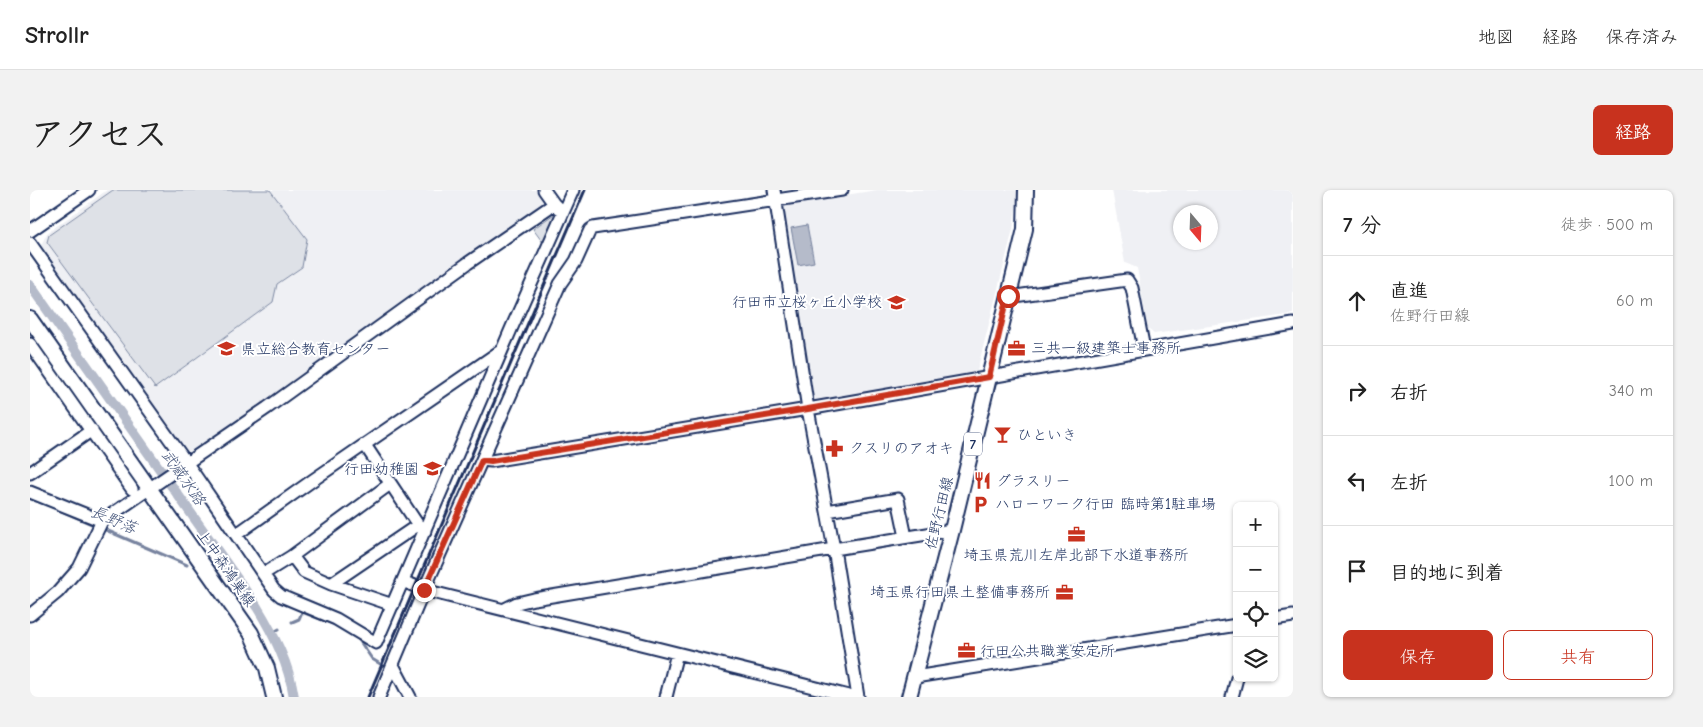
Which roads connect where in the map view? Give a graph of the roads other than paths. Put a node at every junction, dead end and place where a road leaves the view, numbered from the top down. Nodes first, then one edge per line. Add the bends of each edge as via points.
1 (88, 190) edge
2 (544, 190) edge
3 (573, 190) edge
4 (842, 190) edge
5 (1026, 190) edge
6 (775, 195) edge
7 (554, 204) junction
8 (564, 212) junction
9 (30, 231) edge
10 (30, 243) edge
11 (1008, 296) junction
12 (30, 319) edge
13 (1293, 324) edge
14 (1144, 349) junction
15 (32, 350) edge
16 (503, 350) junction
17 (989, 377) junction
18 (808, 409) junction
19 (92, 430) junction
20 (364, 445) junction
21 (482, 460) junction
22 (186, 462) junction
23 (30, 473) edge
24 (390, 484) junction
25 (154, 486) junction
26 (132, 489) dead end
27 (30, 492) edge
28 (827, 512) junction
29 (99, 528) junction
30 (421, 528) junction
31 (952, 530) junction
32 (237, 534) junction
33 (906, 538) junction
34 (834, 549) junction
35 (292, 556) junction
36 (263, 574) junction
37 (403, 581) junction
38 (331, 584) junction
39 (424, 590) junction
40 (393, 606) junction
41 (506, 609) junction
42 (30, 615) edge
43 (1293, 616) edge
44 (1278, 618) edge
45 (1233, 626) edge
46 (677, 652) junction
47 (392, 665) junction
48 (915, 677) junction
49 (1236, 682) edge
50 (274, 697) edge
51 (379, 697) edge
52 (410, 697) edge
53 (666, 697) edge
54 (853, 697) edge
55 (858, 697) edge
56 (909, 697) edge
57 (1232, 697) edge

1 - 9 street
2 - 7 street
3 - 8 street
4 - 6 street
5 - 11 main road, 佐野行田線 / 7 via 1025,229
6 - 18 street
6 - 21 street via 590,230 576,261 556,292
7 - 8 street
7 - 22 street
8 - 16 street
10 - 22 street
11 - 14 street via 1127,280 1132,288
11 - 17 main road, 佐野行田線 / 7
12 - 25 main road, 上中森鴻巣線
13 - 14 street
14 - 17 street
15 - 19 street
16 - 20 street
16 - 30 street
17 - 18 street
17 - 31 main road, 佐野行田線 / 7
18 - 21 street
18 - 28 street
19 - 23 street
19 - 26 street
20 - 24 street
20 - 32 street
21 - 39 street
22 - 25 street
22 - 32 street
24 - 30 street
24 - 35 street
25 - 29 street
25 - 50 main road, 上中森鴻巣線 via 251,633 267,668
27 - 29 street
28 - 33 street via 898,499
28 - 34 street
29 - 42 street via 79,568 58,592
30 - 37 street
30 - 38 street
31 - 33 street
31 - 48 main road, 佐野行田線 / 7
32 - 36 street
33 - 34 street
34 - 41 street via 534,599
34 - 55 street
35 - 36 street
35 - 38 street via 304,572
36 - 40 street via 281,596 336,619 376,643
37 - 39 street
37 - 40 street
38 - 40 street
39 - 41 street
39 - 47 street
41 - 46 street
43 - 44 street
45 - 48 street
46 - 53 street
46 - 54 street
47 - 51 street
47 - 52 street
48 - 56 main road, 佐野行田線 / 7
49 - 57 street

